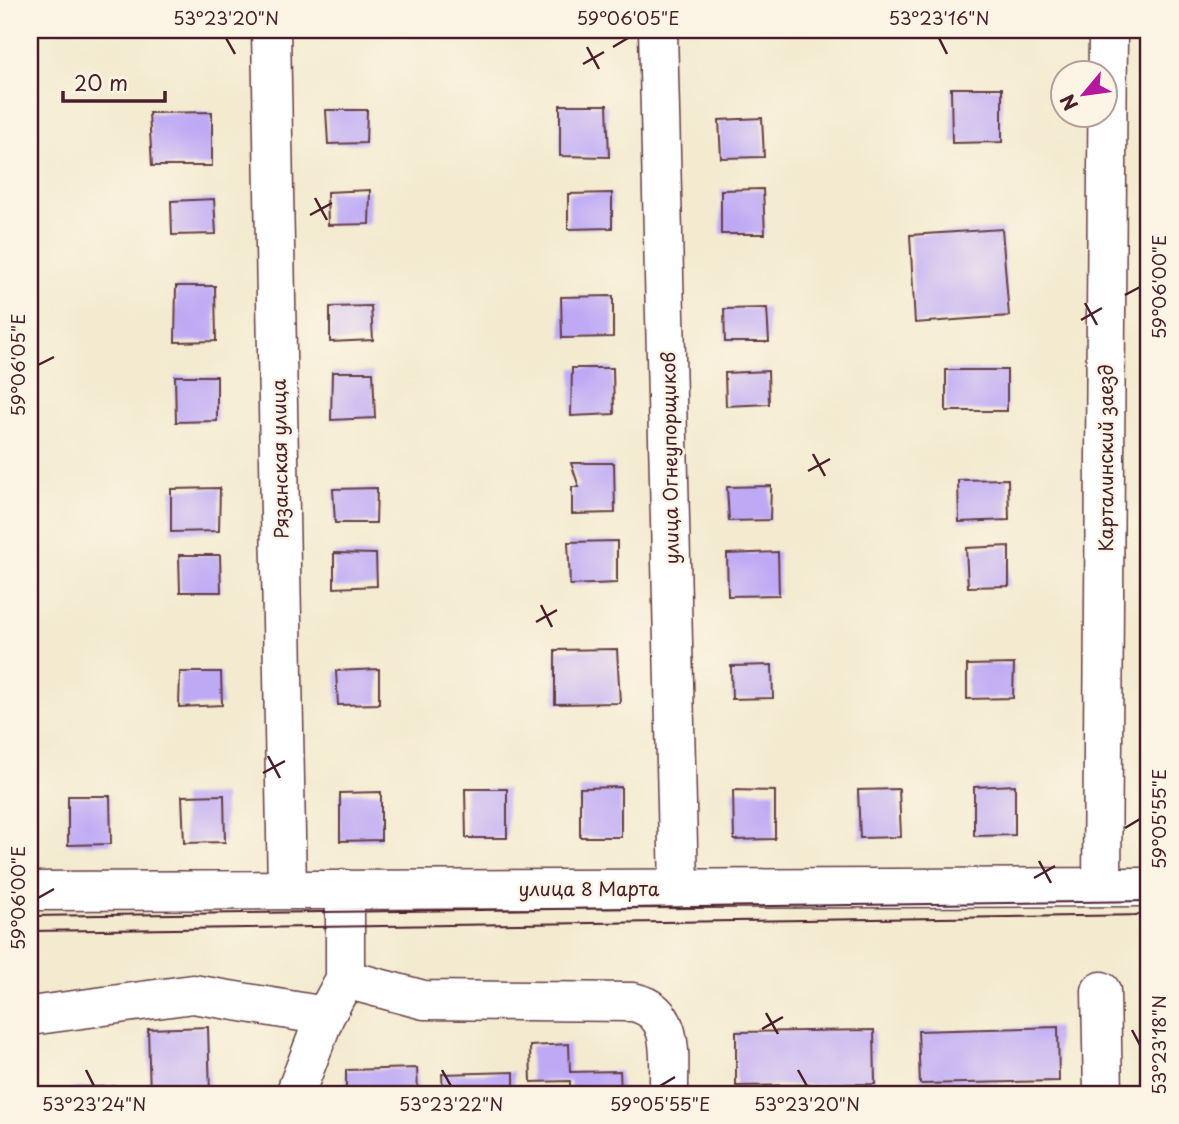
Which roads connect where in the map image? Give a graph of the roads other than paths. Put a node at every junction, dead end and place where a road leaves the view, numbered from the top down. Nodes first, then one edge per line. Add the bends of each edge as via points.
1 (271, 30) edge
2 (658, 30) edge
3 (1108, 30) edge
4 (679, 887) junction
5 (1102, 887) junction
6 (1149, 887) edge
7 (286, 888) junction
8 (345, 889) junction
9 (30, 891) edge
10 (345, 979) junction
11 (1101, 991) dead end
12 (30, 1016) edge
13 (325, 1016) junction
14 (295, 1094) edge
15 (669, 1094) edge
16 (1103, 1094) edge

1 - 7 street, Рязанская улица
2 - 4 street, улица Огнеупорщиков
3 - 5 street, Карталинский заезд
4 - 5 street, улица 8 Марта
4 - 8 street, улица 8 Марта
5 - 6 street, улица 8 Марта
7 - 8 street, улица 8 Марта
7 - 9 street, улица 8 Марта
8 - 10 street
10 - 13 street
10 - 15 street via 424,1000 645,1005 655,1011 667,1034
11 - 16 street
12 - 13 street via 193,994
13 - 14 street

